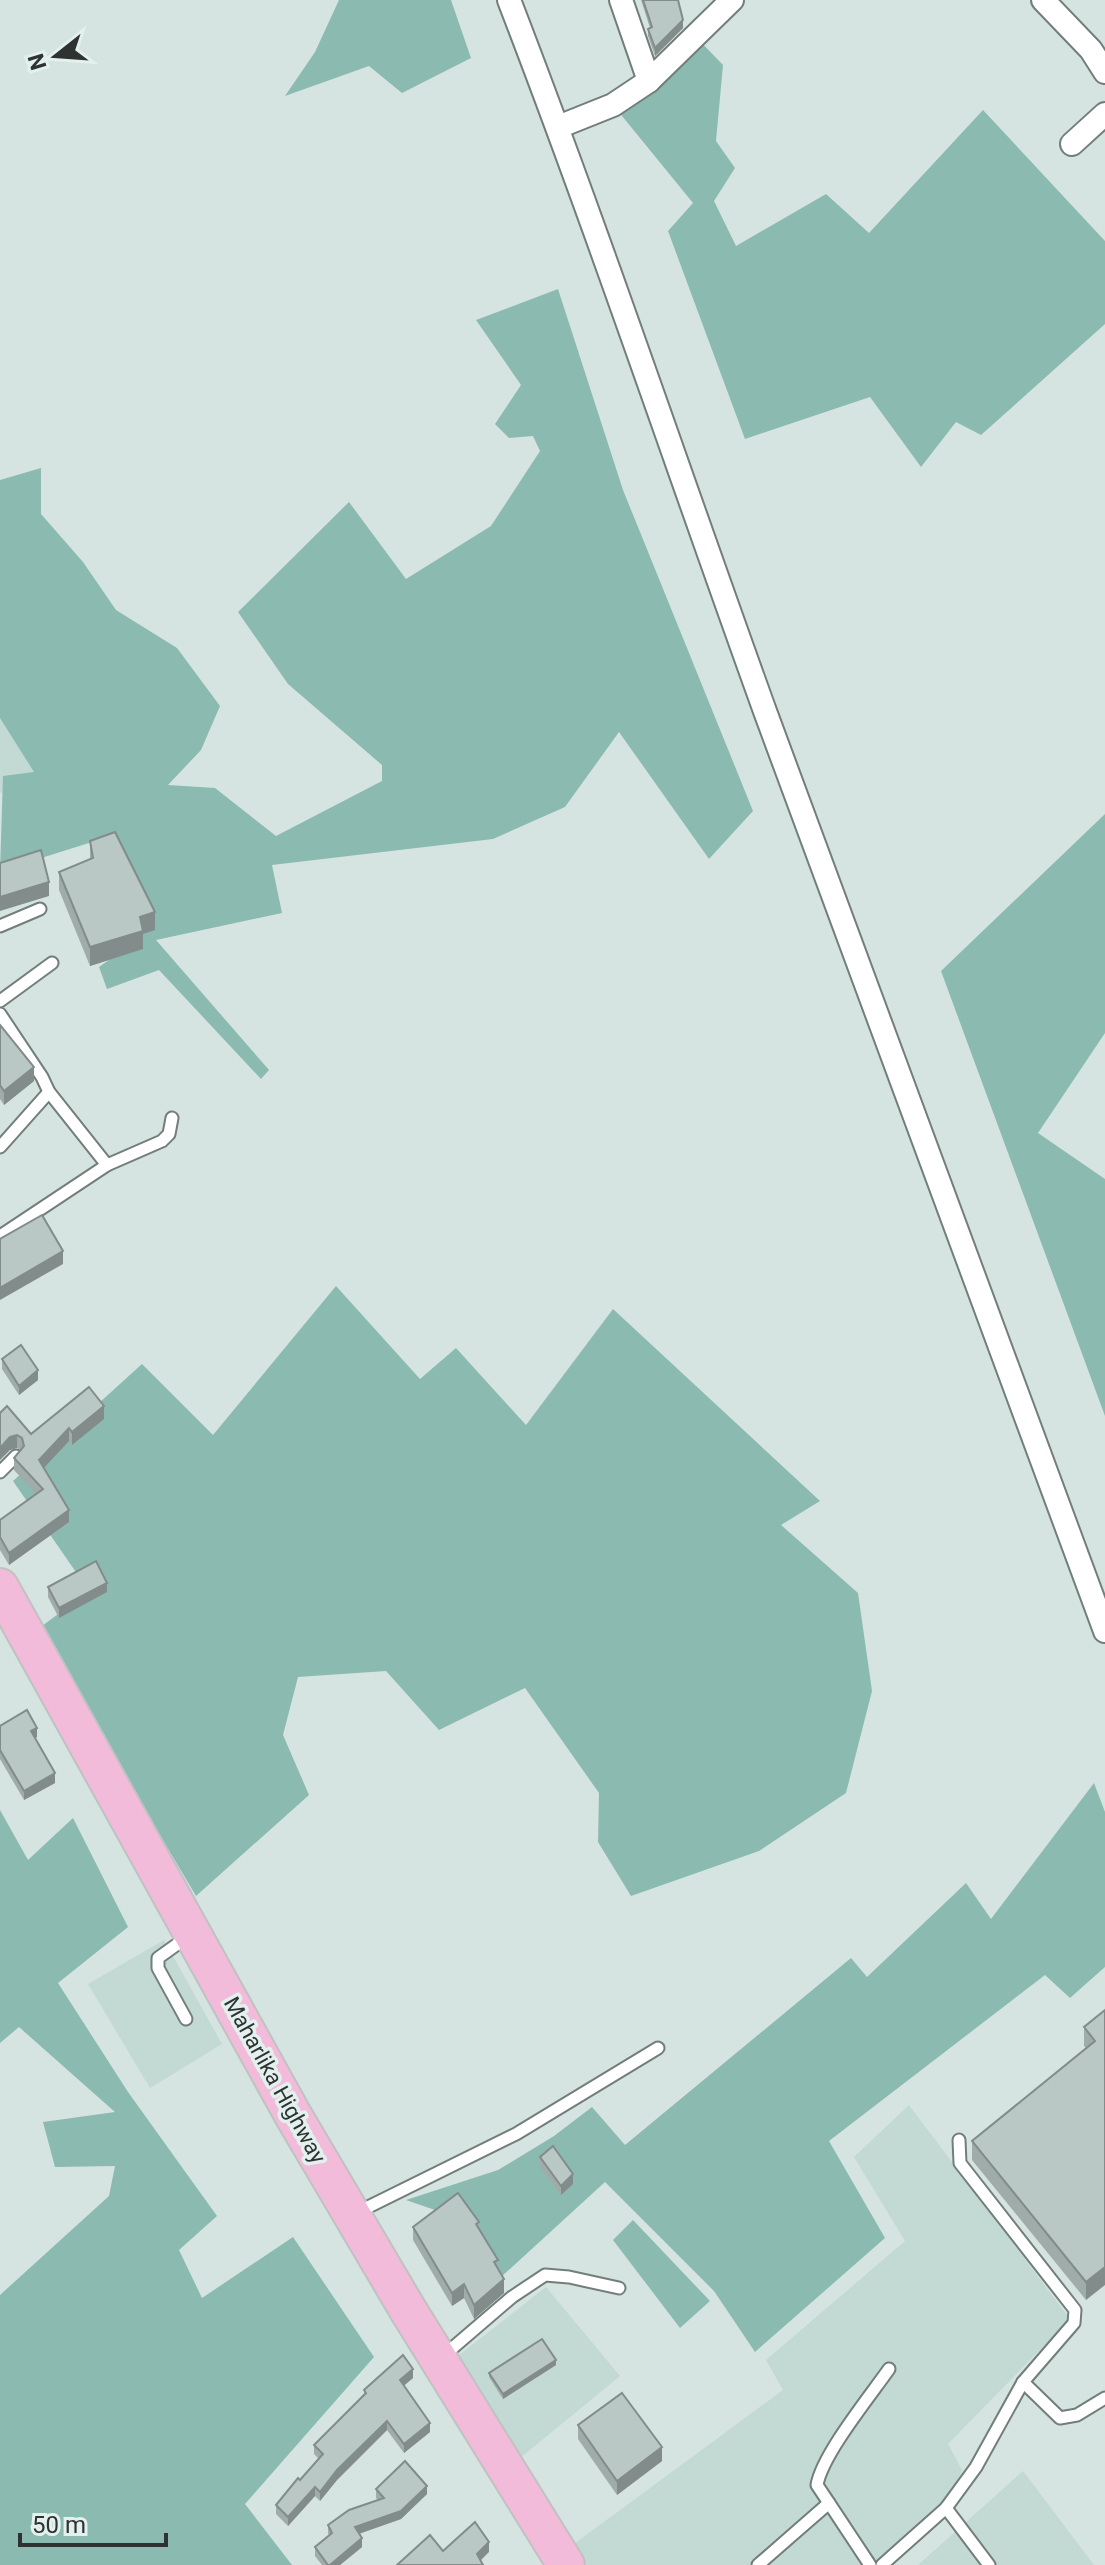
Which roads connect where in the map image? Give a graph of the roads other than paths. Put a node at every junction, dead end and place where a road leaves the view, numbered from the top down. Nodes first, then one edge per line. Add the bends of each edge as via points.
1 (509, 0) edge
2 (621, 0) edge
3 (732, 0) edge
4 (1043, 0) edge
5 (708, 10) edge
6 (1105, 72) edge
7 (649, 81) junction
8 (1105, 114) edge
9 (558, 127) junction
10 (1072, 144) dead end
11 (40, 909) dead end
12 (0, 926) edge
13 (52, 963) dead end
14 (0, 1001) edge
15 (0, 1014) edge
16 (49, 1092) junction
17 (172, 1118) dead end
18 (0, 1147) edge
19 (107, 1165) junction
20 (0, 1236) edge
21 (16, 1456) edge
22 (0, 1472) edge
23 (0, 1587) edge
24 (1105, 1631) edge
25 (194, 1933) junction
26 (186, 2019) dead end
27 (658, 2048) dead end
28 (959, 2140) dead end
29 (352, 2215) junction
30 (619, 2288) dead end
31 (439, 2360) junction
32 (889, 2369) dead end
33 (1023, 2382) junction
34 (1105, 2398) edge
35 (829, 2503) junction
36 (946, 2508) junction
37 (566, 2565) edge
38 (758, 2565) edge
39 (870, 2565) edge
40 (882, 2565) edge
41 (989, 2565) edge

1 - 9 street
2 - 7 street
3 - 5 street
4 - 6 street
5 - 7 street
7 - 9 street via 613,105
8 - 10 street
9 - 24 street via 889,1053
11 - 12 lane
13 - 14 lane
15 - 16 lane
16 - 18 lane
16 - 19 lane
17 - 19 lane via 162,1141
19 - 20 lane
21 - 22 lane
23 - 25 main road, Maharlika Highway
25 - 26 lane via 158,1958 158,1968
25 - 29 main road, Maharlika Highway
27 - 29 lane via 516,2134
28 - 33 lane via 960,2163 1075,2310 1074,2323
29 - 31 main road, Maharlika Highway
30 - 31 lane via 545,2275
31 - 37 main road, Maharlika Highway
32 - 35 lane via 818,2477 817,2485
33 - 34 lane via 1060,2418 1077,2415
33 - 36 lane via 976,2467
35 - 38 lane
35 - 39 lane
36 - 40 lane
36 - 41 lane

